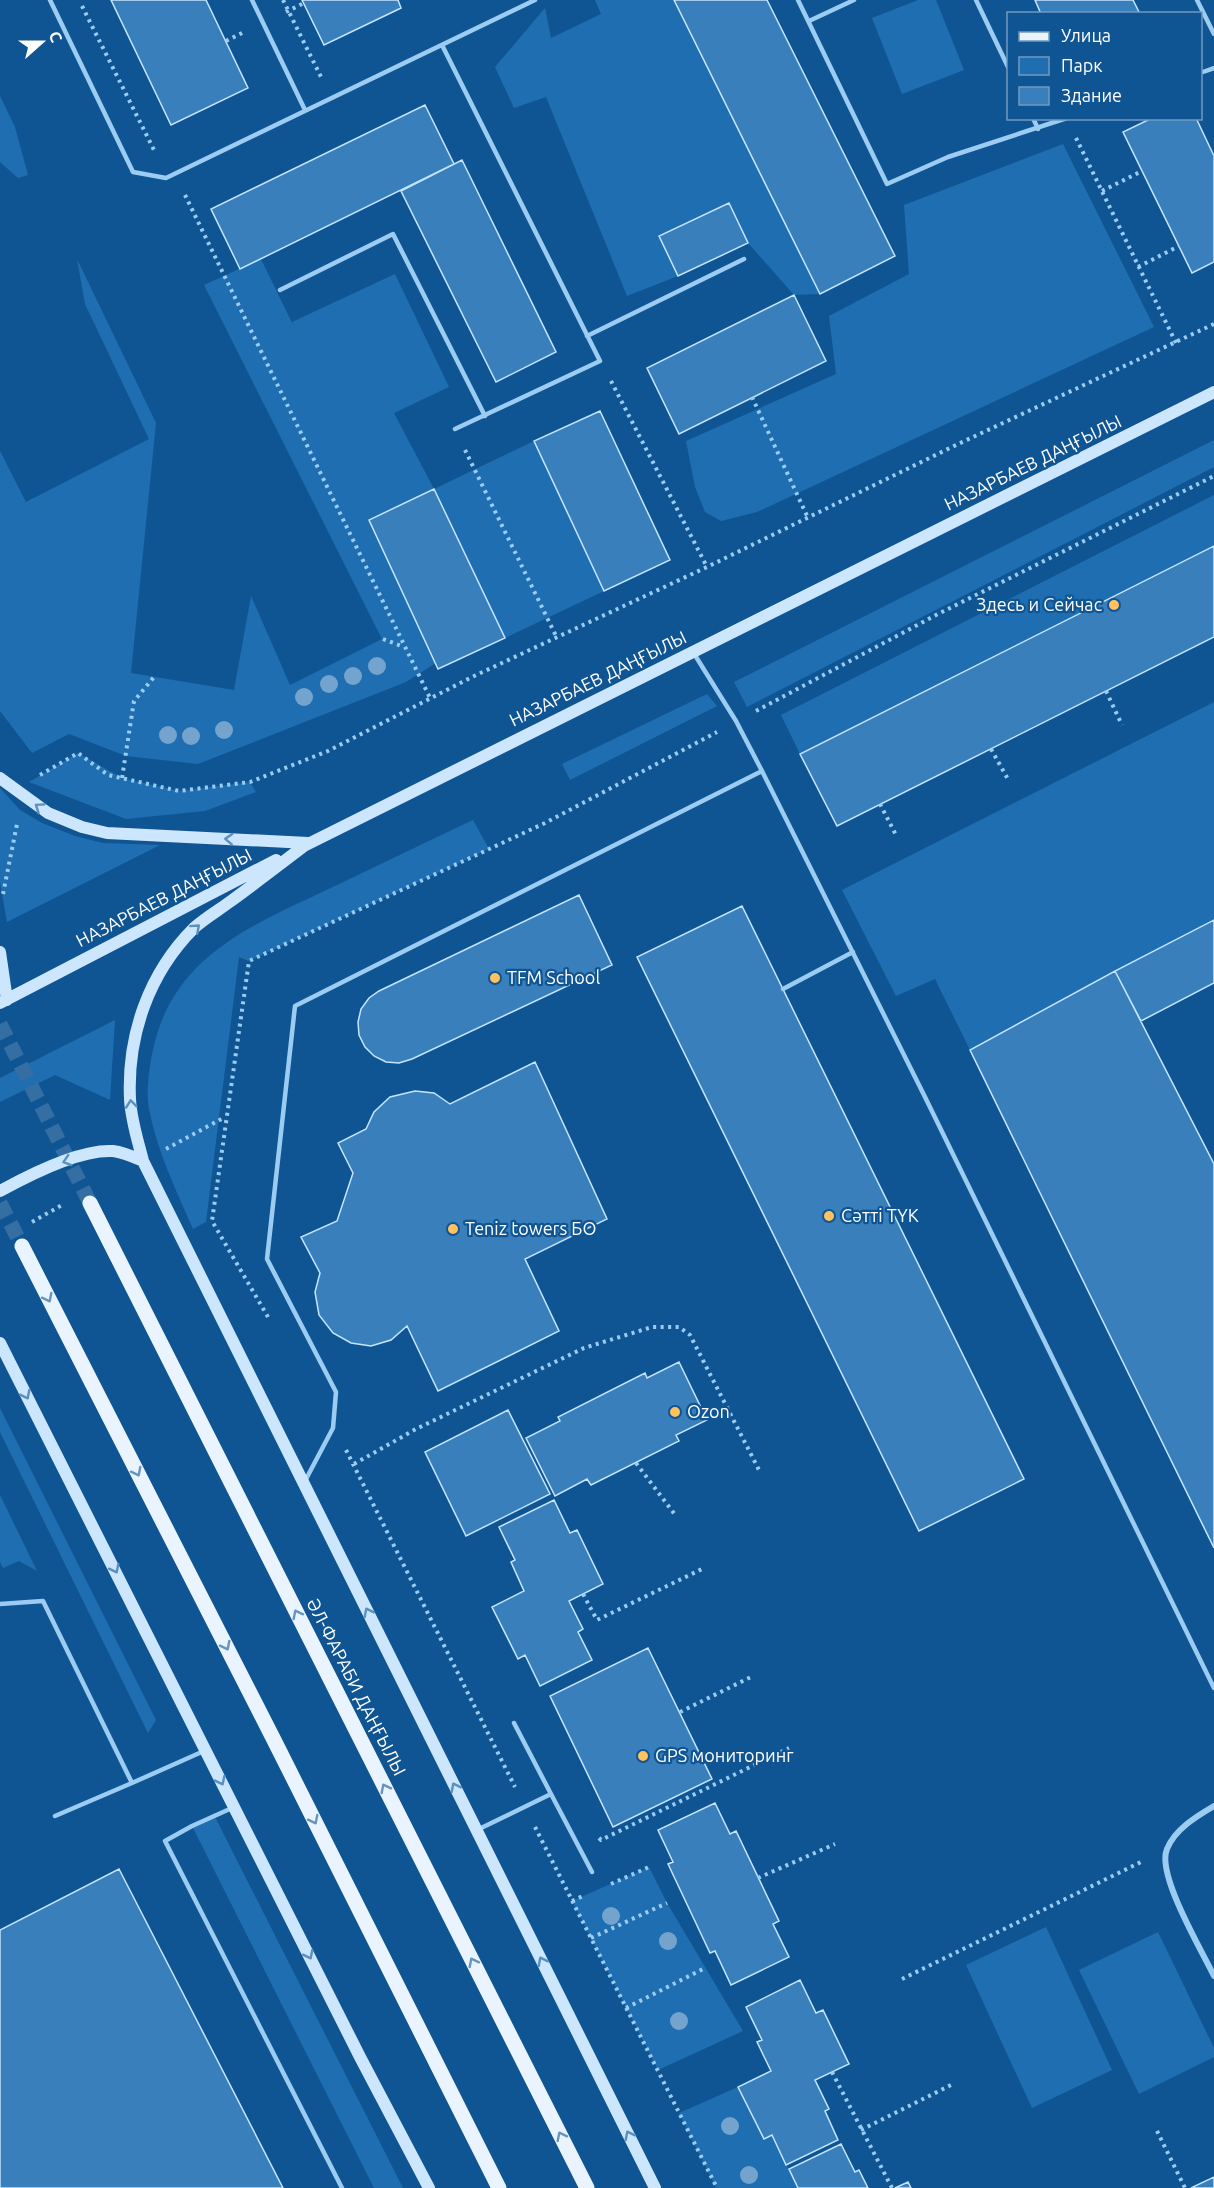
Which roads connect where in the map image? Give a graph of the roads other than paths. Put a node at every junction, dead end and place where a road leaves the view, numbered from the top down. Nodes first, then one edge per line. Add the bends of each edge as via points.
1 (50, 0) edge
2 (252, 0) edge
3 (535, 0) edge
4 (798, 0) edge
5 (854, 0) edge
6 (976, 0) edge
7 (1197, 0) edge
8 (809, 21) junction
9 (1214, 34) edge
10 (442, 45) junction
11 (1007, 65) edge
12 (305, 111) junction
13 (1034, 120) edge
14 (1063, 120) edge
15 (1038, 129) junction
16 (744, 259) dead end
17 (280, 290) dead end
18 (587, 336) junction
19 (1214, 392) edge
20 (485, 416) junction
21 (455, 429) road end
22 (693, 652) junction
23 (762, 771) junction
24 (0, 778) edge
25 (308, 843) junction
26 (0, 952) edge
27 (852, 952) junction
28 (783, 989) dead end
29 (4, 1001) edge
30 (143, 1161) junction
31 (0, 1191) edge
32 (90, 1203) tunnel mouth
33 (22, 1246) tunnel mouth
34 (0, 1343) edge
35 (304, 1484) junction
36 (0, 1604) edge
37 (1214, 1688) edge
38 (514, 1723) dead end
39 (206, 1750) junction
40 (132, 1783) junction
41 (551, 1794) junction
42 (1214, 1806) edge
43 (234, 1807) junction
44 (55, 1816) dead end
45 (477, 1830) junction
46 (591, 1872) dead end
47 (1214, 1976) edge
48 (342, 2188) edge
49 (429, 2188) edge
50 (499, 2188) edge
51 (587, 2188) edge
52 (655, 2188) edge

1 - 12 lane via 133,172 166,178
2 - 12 lane
3 - 10 lane
4 - 8 lane
5 - 8 lane
6 - 11 lane
7 - 9 lane
8 - 15 lane via 887,184 948,158
10 - 12 lane
10 - 18 lane
13 - 15 lane
14 - 15 lane
16 - 18 lane
17 - 20 lane via 393,234
18 - 20 lane via 600,361
19 - 22 main road, НАЗАРБАЕВ ДАҢҒЫЛЫ
20 - 21 lane
22 - 23 lane
22 - 25 main road, НАЗАРБАЕВ ДАҢҒЫЛЫ
23 - 27 lane
23 - 35 lane via 295,1006 267,1259 336,1392 333,1428
25 -> 24 main road via 107,833 48,813
25 - 29 main road, НАЗАРБАЕВ ДАҢҒЫЛЫ
30 -> 25 main road via 130,1100 131,1070 134,1040 153,982 195,927
26 - 29 main road
27 - 28 lane
27 - 37 lane
30 -> 31 main road via 115,1151 98,1152 35,1172
30 - 35 main road
51 -> 32 main road, ӘЛ-ФАРАБИ ДАҢҒЫЛЫ
33 -> 50 main road
34 -> 39 main road
45 -> 35 main road
36 - 40 lane via 43,1601
38 - 41 lane
39 - 40 lane
39 -> 43 main road
40 - 44 lane
41 - 45 lane
41 - 46 lane
42 - 47 street via 1194,1818 1166,1850 1166,1871 1172,1889
43 - 48 lane via 165,1841
43 -> 49 main road
52 -> 45 main road

